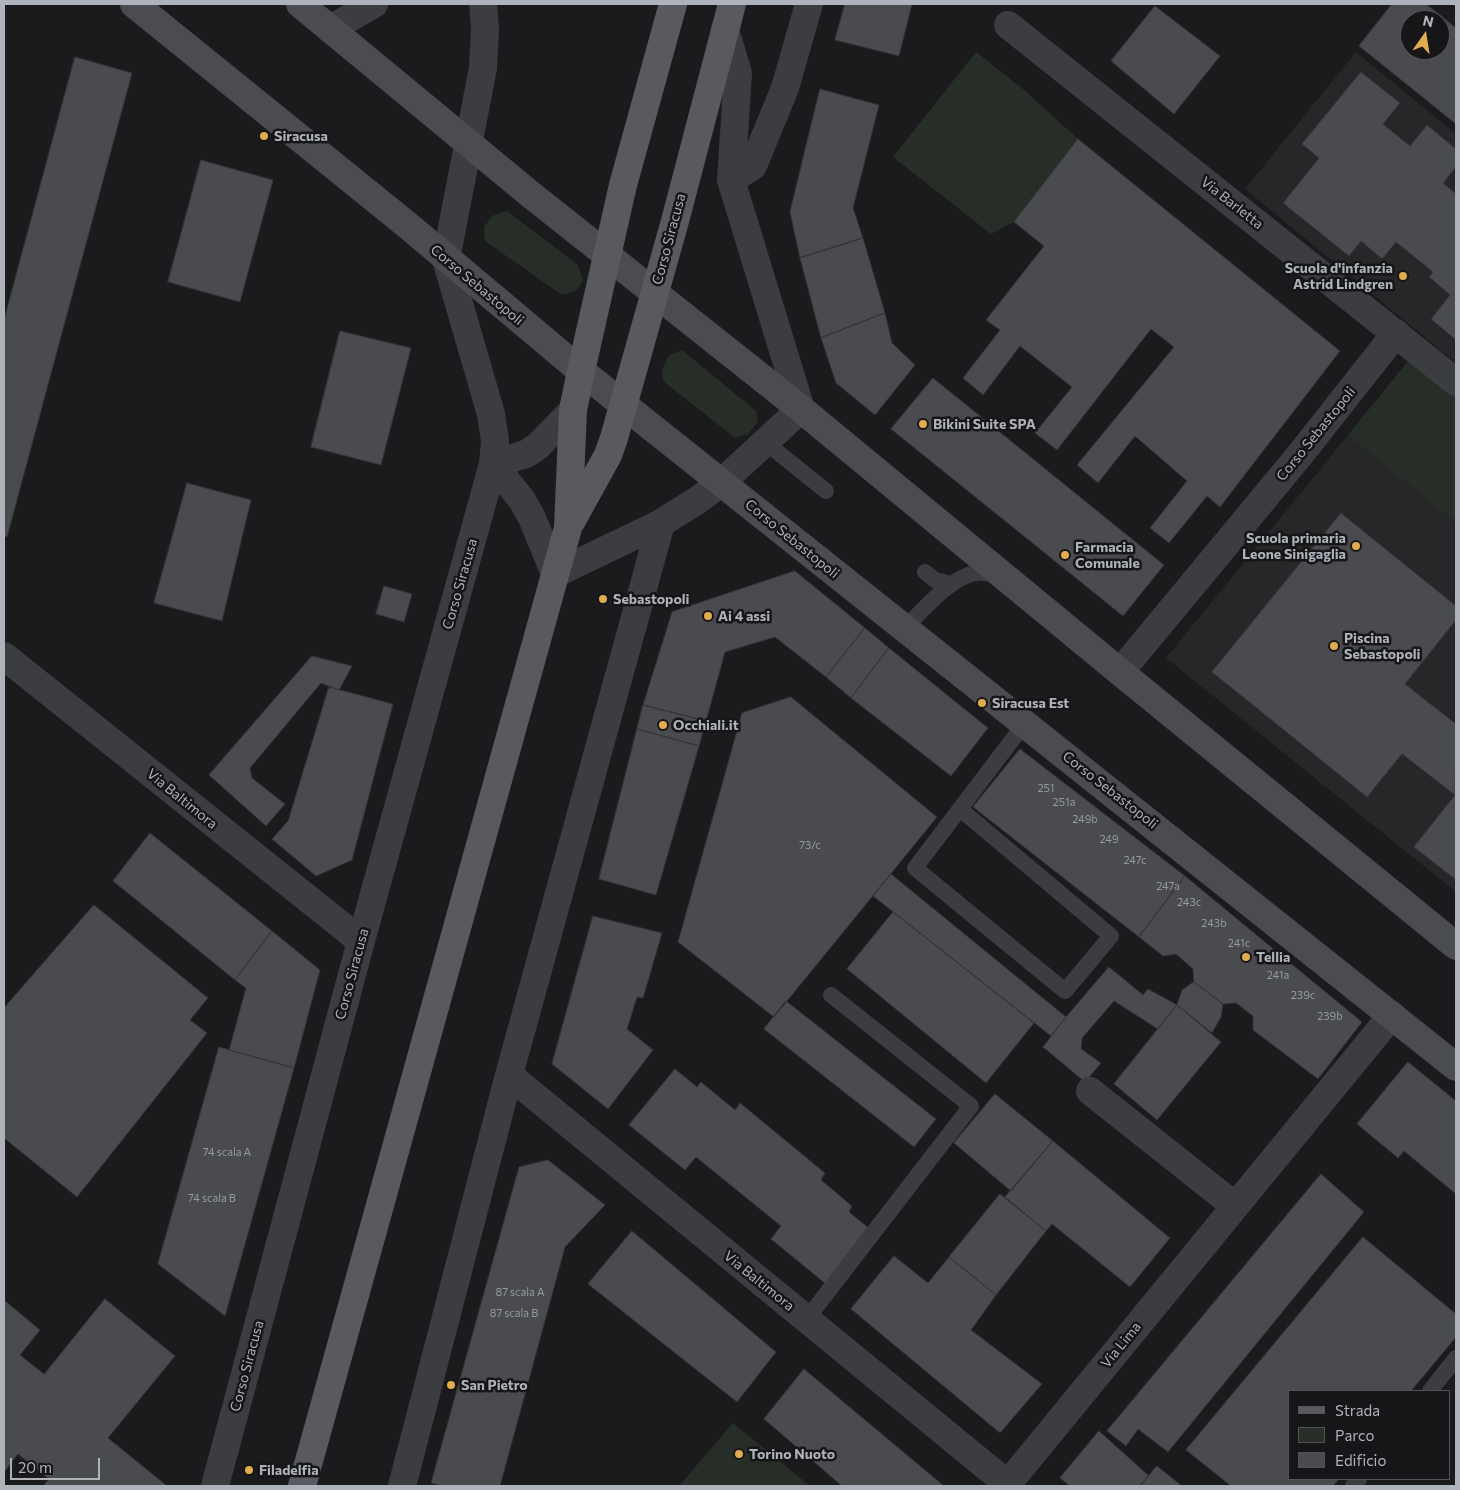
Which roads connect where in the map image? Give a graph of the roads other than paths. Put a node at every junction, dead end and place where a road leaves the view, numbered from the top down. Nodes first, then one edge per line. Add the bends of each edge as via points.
1 (134, 4) edge
2 (300, 4) edge
3 (374, 4) edge
4 (483, 4) edge
5 (673, 4) edge
6 (732, 4) edge
7 (808, 4) edge
8 (1008, 25) dead end
9 (330, 29) junction
10 (725, 30) junction
11 (469, 144) junction
12 (730, 180) junction
13 (607, 254) junction
14 (446, 259) junction
15 (655, 292) junction
16 (1396, 333) junction
17 (580, 371) junction
18 (1456, 382) edge
19 (624, 405) junction
20 (801, 409) junction
21 (573, 410) junction
22 (765, 442) junction
23 (493, 464) junction
24 (722, 482) junction
25 (826, 491) dead end
26 (661, 523) junction
27 (568, 528) junction
28 (925, 572) dead end
29 (555, 574) junction
30 (1005, 578) junction
31 (952, 584) junction
32 (905, 628) junction
33 (4, 656) edge
34 (1120, 672) junction
35 (1025, 724) junction
36 (960, 809) junction
37 (361, 941) junction
38 (1456, 946) edge
39 (831, 996) dead end
40 (1392, 1015) junction
41 (1456, 1067) edge
42 (509, 1075) junction
43 (1090, 1091) dead end
44 (1235, 1206) junction
45 (806, 1320) junction
46 (1456, 1358) edge
47 (1431, 1390) edge
48 (215, 1486) edge
49 (302, 1486) edge
50 (402, 1486) edge
51 (1007, 1486) edge

1 - 14 main road, Corso Sebastopoli
2 - 9 main road
3 - 9 street
4 - 11 street, Corso Siracusa via 483,68
5 - 13 main road, Corso Siracusa
6 - 10 main road, Corso Siracusa
7 - 12 street via 786,88 753,166
8 - 16 street, Via Barletta
9 - 11 main road
10 - 12 street via 738,73
10 - 15 main road, Corso Siracusa
11 - 13 main road
11 - 14 street, Corso Siracusa
12 - 20 street
13 - 15 main road
13 - 17 main road, Corso Siracusa
14 - 17 main road, Corso Sebastopoli
14 - 23 street, Corso Siracusa via 491,414 495,441
15 - 19 main road, Corso Siracusa
15 - 20 main road
16 - 18 street, Via Barletta
16 - 34 street, Corso Sebastopoli
17 - 19 main road, Corso Sebastopoli
17 - 21 main road, Corso Siracusa
19 - 24 main road, Corso Sebastopoli
19 - 27 main road, Corso Siracusa via 608,455
20 - 22 street
20 - 30 main road
21 - 23 street via 538,446 526,454
21 - 27 main road, Corso Siracusa
22 - 24 street
22 - 25 lane
23 - 29 street via 522,500
23 - 37 street, Corso Siracusa
24 - 26 street
24 - 32 main road, Corso Sebastopoli
26 - 29 street
26 - 42 street
27 - 29 main road, Corso Siracusa
28 - 31 lane via 935,580
29 - 49 main road, Corso Siracusa
30 - 31 lane via 982,572
30 - 34 main road
31 - 32 lane
32 - 35 main road, Corso Sebastopoli
33 - 37 street, Via Baltimora
34 - 38 main road
35 - 36 lane
35 - 40 main road, Corso Sebastopoli
36 - 36 lane via 915,868 1065,991 1111,936
37 - 48 street, Corso Siracusa
39 - 45 lane via 972,1106
40 - 41 main road, Corso Sebastopoli
40 - 44 street, Via Lima
42 - 45 street, Via Baltimora
42 - 50 street
43 - 44 street
44 - 51 street, Via Lima
45 - 51 street, Via Baltimora
46 - 47 lane

